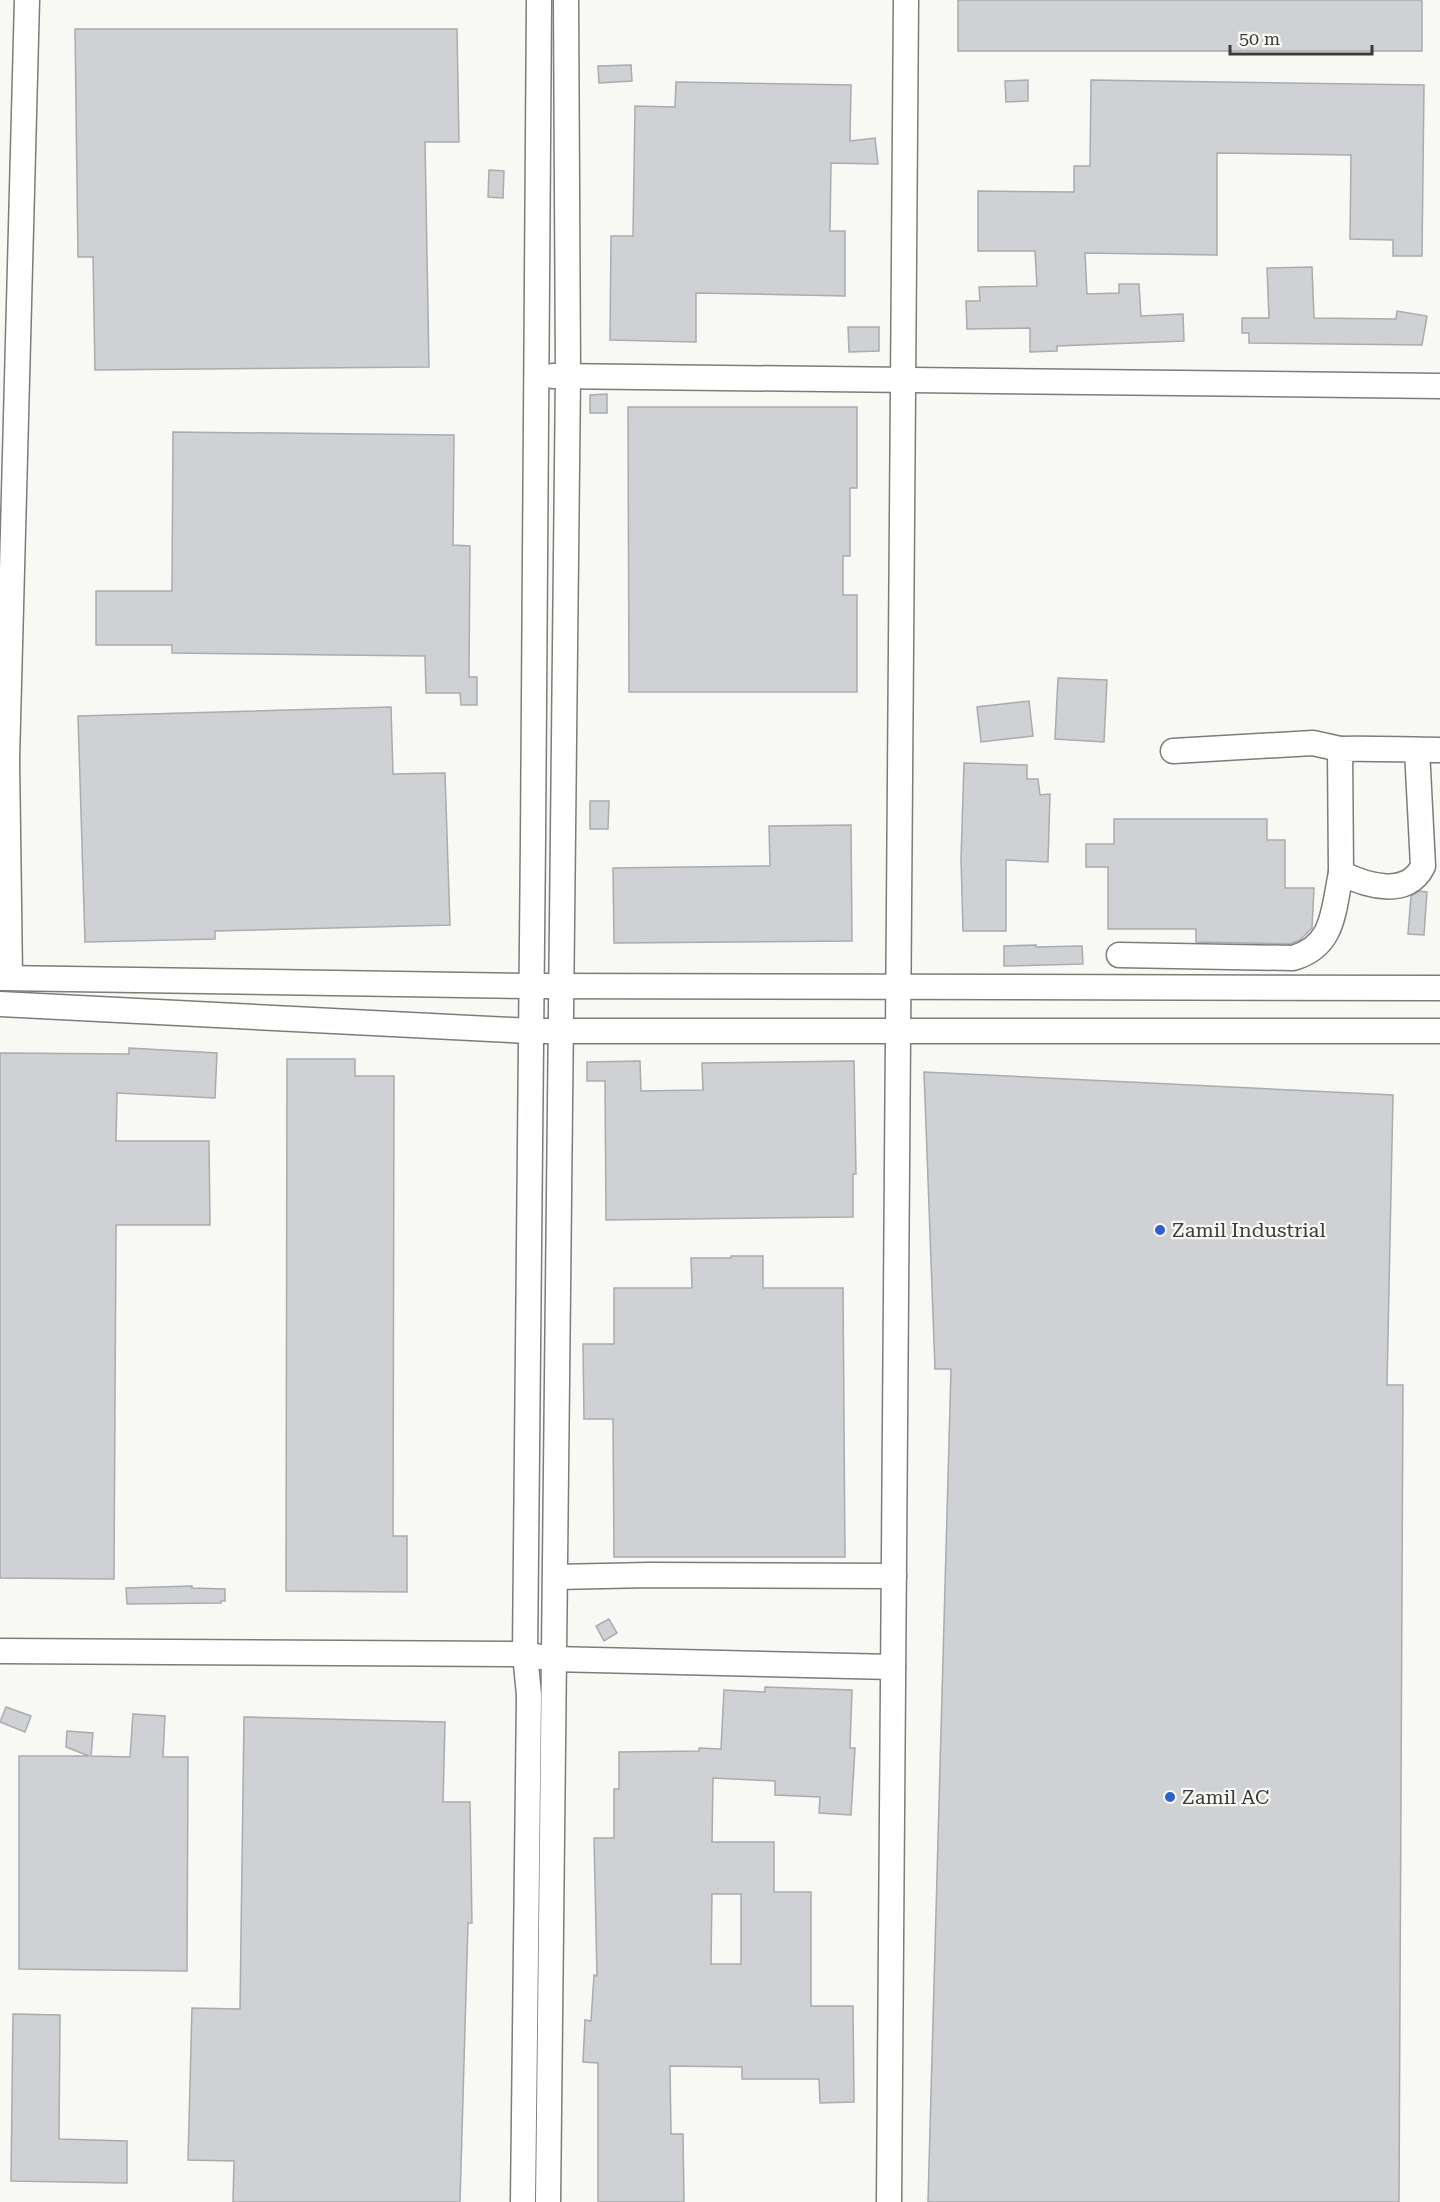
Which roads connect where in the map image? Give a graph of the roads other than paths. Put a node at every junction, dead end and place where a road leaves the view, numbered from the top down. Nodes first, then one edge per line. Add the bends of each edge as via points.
1 (27, 0) edge
2 (539, 0) edge
3 (566, 0) edge
4 (906, 0) edge
5 (568, 375) junction
6 (539, 376) junction
7 (902, 380) junction
8 (1440, 386) edge
9 (1340, 748) junction
10 (1429, 750) edge
11 (1173, 751) dead end
12 (1341, 873) junction
13 (1119, 955) dead end
14 (5, 978) edge
15 (531, 986) junction
16 (562, 986) junction
17 (899, 986) junction
18 (1440, 988) edge
19 (0, 1004) edge
20 (899, 1030) junction
21 (530, 1031) junction
22 (562, 1031) junction
23 (1440, 1031) edge
24 (894, 1576) junction
25 (556, 1577) junction
26 (0, 1651) edge
27 (525, 1654) junction
28 (552, 1659) junction
29 (893, 1667) junction
30 (523, 2202) edge
31 (548, 2202) edge
32 (889, 2202) edge

1 - 14 street
2 - 6 street
3 - 5 street
4 - 7 street
5 - 6 street
5 - 7 street
5 - 16 street
6 - 15 street
7 - 8 street
7 - 17 street
9 - 10 street
9 - 11 street via 1313,743
9 - 12 street
10 - 12 street via 1424,866 1419,874 1405,885 1382,886 1365,884
12 - 13 street via 1330,924 1321,944 1306,954 1293,958
14 - 15 street
15 - 16 street
15 - 21 street
16 - 17 street
16 - 22 street
17 - 18 street
17 - 20 street
19 - 21 street
20 - 22 street
20 - 23 street
20 - 24 street
21 - 22 street
21 - 27 street
22 - 25 street
24 - 25 street
24 - 29 street
25 - 28 street
26 - 27 street
27 - 28 street
27 - 30 street via 528,1706
28 - 29 street
28 - 31 street
29 - 32 street

